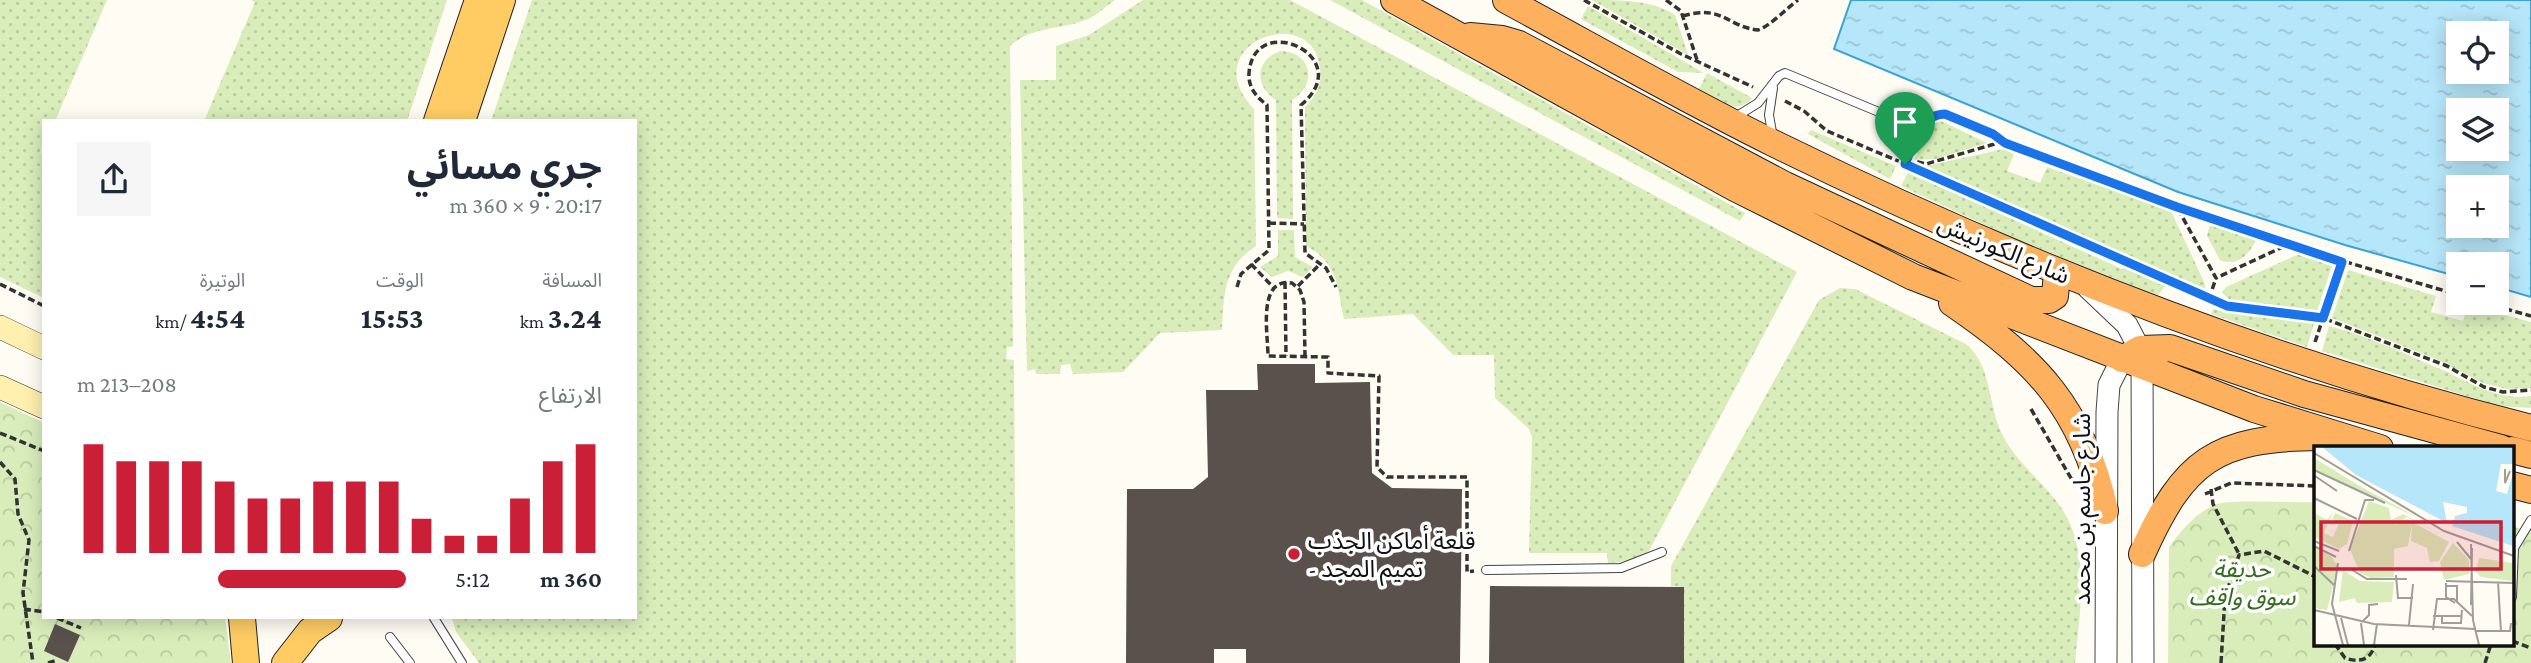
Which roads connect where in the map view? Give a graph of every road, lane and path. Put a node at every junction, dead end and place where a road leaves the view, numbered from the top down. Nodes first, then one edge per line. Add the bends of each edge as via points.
1 (478, 0) edge
2 (502, 0) edge
3 (1394, 0) edge
4 (1506, 0) edge
5 (1585, 0) edge
6 (1666, 0) edge
7 (1798, 0) edge
8 (1683, 16) junction
9 (1457, 35) junction
10 (1698, 63) junction
11 (1774, 85) junction
12 (1757, 89) dead end
13 (1779, 99) dead end
14 (1886, 115) dead end
15 (438, 119) edge
16 (463, 119) edge
17 (1728, 121) junction
18 (2005, 143) junction
19 (1774, 144) junction
20 (1906, 161) junction
21 (2177, 207) junction
22 (1269, 223) junction
23 (1304, 224) junction
24 (2288, 245) junction
25 (2342, 262) junction
26 (1251, 264) junction
27 (1320, 264) junction
28 (2057, 272) junction
29 (1913, 276) junction
30 (2216, 278) junction
31 (1285, 282) junction
32 (2081, 282) junction
33 (0, 284) edge
34 (1298, 286) junction
35 (1237, 287) dead end
36 (1273, 287) junction
37 (1336, 287) dead end
38 (2446, 291) edge
39 (2209, 299) junction
40 (42, 305) edge
41 (2509, 310) edge
42 (2531, 316) edge
43 (2323, 318) junction
44 (0, 327) edge
45 (2315, 342) dead end
46 (42, 347) edge
47 (1286, 356) junction
48 (1305, 357) junction
49 (2135, 358) junction
50 (0, 387) edge
51 (2531, 390) edge
52 (42, 406) edge
53 (2031, 409) dead end
54 (2531, 428) edge
55 (0, 433) edge
56 (2341, 436) junction
57 (2374, 446) edge
58 (2494, 446) edge
59 (42, 450) edge
60 (2514, 451) edge
61 (2531, 455) edge
62 (0, 462) edge
63 (2073, 484) dead end
64 (2314, 486) edge
65 (2514, 486) edge
66 (2211, 489) junction
67 (2531, 490) edge
68 (2202, 496) dead end
69 (2105, 512) junction
70 (2531, 520) edge
71 (2514, 548) edge
72 (1662, 552) dead end
73 (2142, 554) junction
74 (2239, 555) junction
75 (1486, 570) joint
76 (2314, 576) edge
77 (24, 609) junction
78 (42, 612) edge
79 (59, 619) edge
80 (242, 619) edge
81 (328, 619) edge
82 (435, 619) edge
83 (81, 628) dead end
84 (390, 637) dead end
85 (2514, 642) edge
86 (2336, 646) edge
87 (2374, 646) edge
88 (2490, 646) edge
89 (2531, 648) edge
90 (57, 660) dead end
91 (2356, 662) edge
92 (33, 663) edge
93 (48, 663) edge
94 (246, 663) edge
95 (285, 663) edge
96 (410, 663) edge
97 (462, 663) edge
98 (2106, 663) edge
99 (2143, 663) edge
100 (2221, 663) edge
101 (2485, 663) edge

1 - 15 main road
2 - 16 main road
3 - 9 highway
4 - 17 highway, شارع الكورنيش
5 - 10 path
6 - 8 path via 1679,7
7 - 8 path via 1768,27 1758,30 1720,14
8 - 10 path
9 - 28 highway via 1519,44 1785,185 2031,300 2054,296
9 - 29 highway via 1735,188
10 - 12 path
11 - 14 lane via 1781,74 1789,74
11 - 17 lane via 1753,107
11 - 19 lane via 1769,115
13 - 20 path via 1804,111 1823,129
17 - 19 highway, شارع الكورنيش
18 - 20 path via 1926,164
18 - 20 path via 1938,114 1922,125
18 - 21 path
19 - 28 highway, شارع الكورنيش
20 - 39 path
21 - 24 path
21 - 30 path
22 - 23 path
22 - 23 path via 1267,105 1253,91 1250,72 1257,54 1283,42 1302,47 1317,71 1314,90 1301,105
22 - 26 path via 1269,250
23 - 27 path via 1304,253
24 - 25 path
24 - 30 path
25 - 38 path
25 - 43 path
26 - 35 path
26 - 36 path
27 - 34 path
27 - 37 path
28 - 32 highway, شارع الكورنيش
29 - 49 highway
29 - 69 highway via 2003,340 2055,391 2087,448
30 - 39 path
31 - 34 path
31 - 36 path
31 - 47 path
32 - 49 street via 2127,325
32 - 54 highway, شارع الكورنيش via 2390,391
33 - 40 path
34 - 48 path via 1304,302
36 - 47 path via 1268,301 1268,356
39 - 43 path via 2236,309
41 - 42 path
43 - 45 path
43 - 51 path via 2447,366 2484,387 2503,392
44 - 46 main road
47 - 48 path
48 - 75 path via 1328,357 1328,373 1379,376 1377,467 1387,477 1467,477 1467,572
49 - 56 highway via 2254,409
49 - 58 highway via 2164,347 2304,394
49 - 69 street, شارع جاسم بن محمد via 2108,392
49 - 73 street
50 - 52 main road
53 - 63 path
55 - 59 path
56 - 57 highway
56 - 73 highway via 2289,437 2218,452 2175,488
60 - 61 highway
62 - 77 path via 15,478 18,514 29,540
64 - 66 path via 2253,482
65 - 67 highway
66 - 68 path
66 - 74 path via 2213,504
69 - 98 street, شارع جاسم بن محمد
70 - 71 lane
72 - 75 lane via 1622,568
73 - 99 street
74 - 76 path via 2264,551
74 - 100 path via 2225,597
77 - 78 path
77 - 92 path
79 - 83 path
80 - 94 main road
81 - 95 main road via 310,631
82 - 97 lane
84 - 96 lane
85 - 89 path
86 - 91 path via 2345,658
87 - 91 path via 2369,656
88 - 101 path
90 - 93 path

